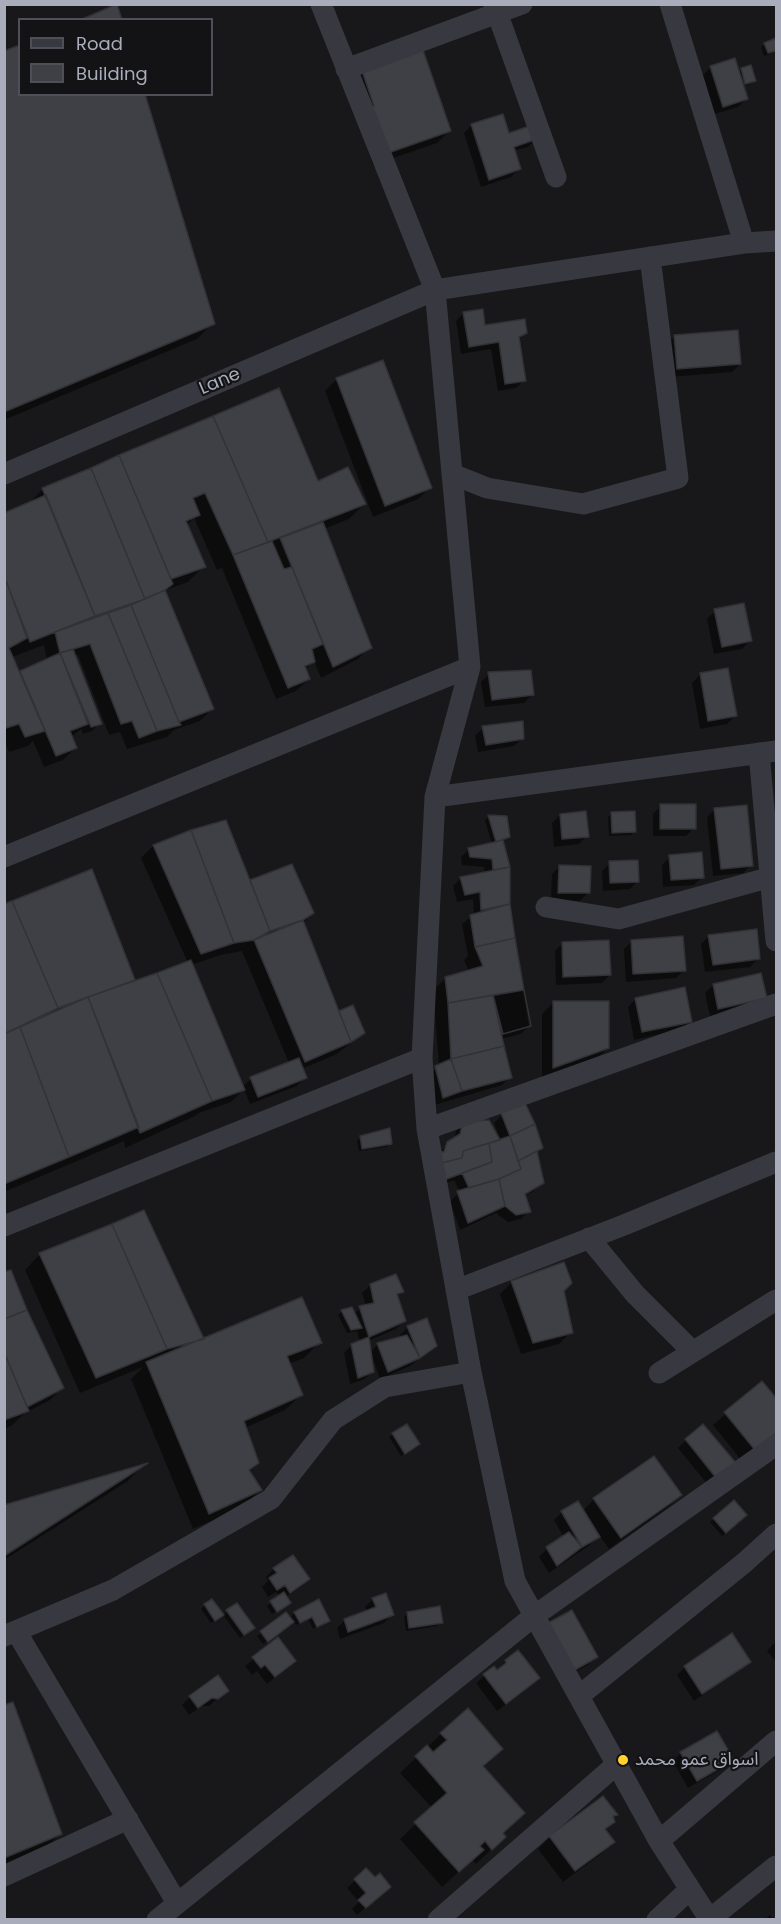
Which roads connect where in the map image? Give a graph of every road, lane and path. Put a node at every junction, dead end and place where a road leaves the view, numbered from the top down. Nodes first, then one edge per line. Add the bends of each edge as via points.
1 (321, 4) edge
2 (522, 4) edge
3 (670, 4) edge
4 (496, 9) edge
5 (346, 69) junction
6 (556, 177) dead end
7 (777, 241) edge
8 (744, 243) junction
9 (650, 257) junction
10 (435, 290) junction
11 (4, 474) edge
12 (452, 474) junction
13 (470, 668) junction
14 (768, 752) edge
15 (435, 797) junction
16 (4, 856) edge
17 (771, 877) junction
18 (546, 907) dead end
19 (777, 940) edge
20 (777, 1004) edge
21 (422, 1058) junction
22 (426, 1129) junction
23 (777, 1162) edge
24 (4, 1226) edge
25 (589, 1238) junction
26 (456, 1290) junction
27 (777, 1300) edge
28 (693, 1352) junction
29 (471, 1372) junction
30 (659, 1373) dead end
31 (777, 1445) edge
32 (777, 1534) edge
33 (534, 1616) junction
34 (10, 1633) edge
35 (579, 1696) junction
36 (777, 1741) edge
37 (616, 1764) junction
38 (128, 1820) junction
39 (659, 1840) junction
40 (777, 1866) edge
41 (4, 1876) edge
42 (690, 1889) junction
43 (177, 1903) junction
44 (710, 1919) edge
45 (157, 1920) edge
46 (438, 1920) edge
47 (657, 1920) edge

1 - 5 street
2 - 4 street
3 - 8 street
4 - 5 street
4 - 6 street
5 - 10 street
7 - 8 street, Lane
8 - 9 street, Lane
9 - 10 street, Lane
9 - 12 street via 678,478 583,504 487,488
10 - 11 street, Lane
10 - 12 street
12 - 13 street
13 - 15 street
13 - 16 street
14 - 15 street
14 - 17 street
15 - 21 street
17 - 18 street via 619,919
17 - 19 street
20 - 22 street
21 - 22 street
21 - 24 street
22 - 26 street
23 - 25 street
25 - 26 street
25 - 28 street via 635,1294
26 - 29 street
27 - 28 street
28 - 30 street
29 - 33 street via 515,1581
29 - 34 street via 385,1387 333,1420 272,1499 114,1590
31 - 33 street
32 - 35 street
33 - 35 street
33 - 43 street
34 - 38 street
35 - 37 street
36 - 39 street
37 - 39 street
37 - 46 street
38 - 41 street
38 - 43 street
39 - 42 street
40 - 44 street
42 - 44 street
42 - 47 street
43 - 45 street

